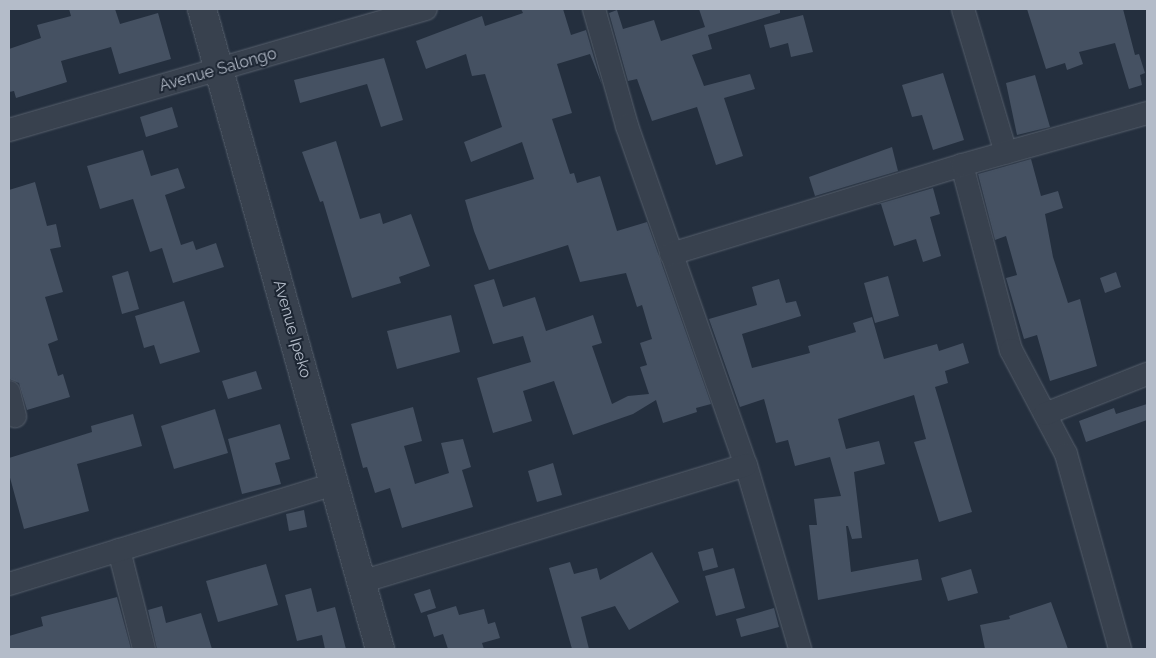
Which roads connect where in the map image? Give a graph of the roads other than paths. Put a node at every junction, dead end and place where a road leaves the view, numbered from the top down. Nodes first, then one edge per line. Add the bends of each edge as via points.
1 (202, 9) edge
2 (426, 9) edge
3 (594, 9) edge
4 (963, 9) edge
5 (219, 70) junction
6 (1147, 113) edge
7 (9, 130) edge
8 (1006, 153) junction
9 (962, 165) junction
10 (671, 254) junction
11 (1147, 374) edge
12 (9, 392) edge
13 (1046, 414) junction
14 (15, 416) dead end
15 (746, 465) junction
16 (335, 484) junction
17 (119, 550) junction
18 (361, 582) junction
19 (9, 584) edge
20 (144, 649) edge
21 (380, 649) edge
22 (800, 649) edge
23 (1120, 649) edge

1 - 5 street, Avenue Ipeko
2 - 5 street, Avenue Salongo
3 - 10 street via 627,126
4 - 8 street
5 - 7 street, Avenue Salongo
5 - 16 street, Avenue Ipeko
6 - 8 street
8 - 9 street
9 - 10 street
9 - 13 street via 1011,350
10 - 15 street
11 - 13 street
12 - 14 street
13 - 23 street via 1066,454
15 - 18 street
15 - 22 street
16 - 17 street
16 - 18 street, Avenue Ipeko
17 - 19 street
17 - 20 street
18 - 21 street, Avenue Ipeko

